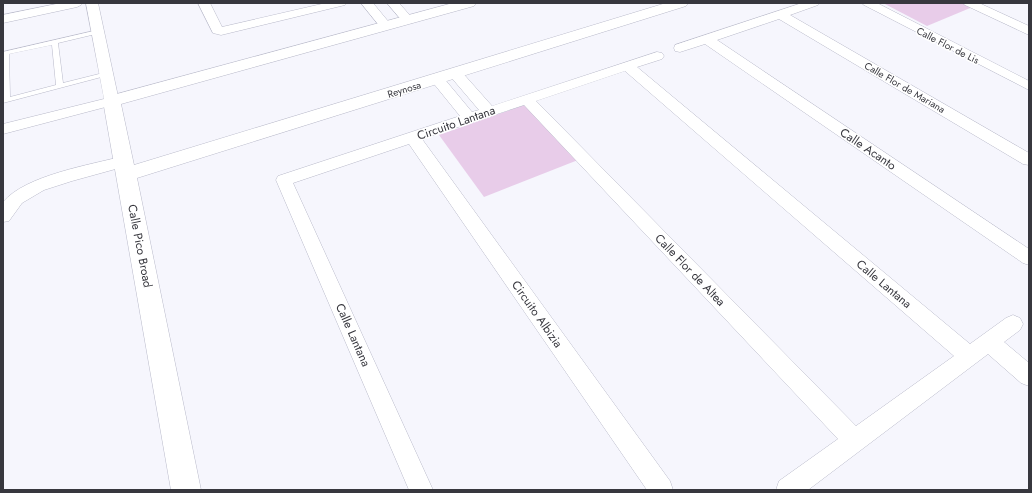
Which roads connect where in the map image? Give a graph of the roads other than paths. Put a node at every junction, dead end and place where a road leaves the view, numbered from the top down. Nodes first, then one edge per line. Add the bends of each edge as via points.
1 (78, 3) edge
2 (92, 3) edge
3 (204, 3) edge
4 (341, 3) edge
5 (368, 3) edge
6 (393, 3) edge
7 (469, 3) edge
8 (681, 3) edge
9 (814, 3) edge
10 (868, 3) edge
11 (969, 3) edge
12 (322, 5) edge
13 (780, 14) junction
14 (3, 19) edge
15 (408, 20) junction
16 (386, 26) junction
17 (1029, 31) edge
18 (98, 32) junction
19 (707, 39) junction
20 (55, 42) junction
21 (680, 48) dead end
22 (4, 53) edge
23 (657, 56) dead end
24 (627, 66) junction
25 (455, 73) junction
26 (107, 74) junction
27 (437, 79) junction
28 (60, 86) junction
29 (1029, 86) edge
30 (526, 99) junction
31 (5, 100) edge
32 (112, 101) junction
33 (488, 111) junction
34 (469, 118) junction
35 (3, 129) edge
36 (413, 138) junction
37 (1029, 160) edge
38 (125, 167) junction
39 (284, 180) joint
40 (3, 216) edge
41 (1029, 258) edge
42 (1013, 324) dead end
43 (988, 342) junction
44 (969, 356) junction
45 (1029, 376) edge
46 (854, 440) junction
47 (186, 490) edge
48 (421, 490) edge
49 (661, 490) edge
50 (788, 490) edge

1 - 14 street
2 - 18 street, Calle Pico Broad
3 - 12 street via 217,30 221,31
4 - 12 street
5 - 16 street
6 - 15 street
7 - 15 main road
8 - 25 main road, Reynosa
9 - 13 street
10 - 29 street, Calle Flor de Lis
11 - 17 street
13 - 19 street
13 - 37 street, Calle Flor de Mariana
15 - 16 main road
16 - 32 main road
18 - 20 lane
18 - 26 street, Calle Pico Broad
19 - 21 street
19 - 41 street, Calle Acanto
20 - 22 lane
20 - 28 lane
22 - 31 lane
23 - 24 street, Circuito Lantana
24 - 30 street, Circuito Lantana
24 - 44 street, Calle Lantana
25 - 27 main road, Reynosa
25 - 33 street
26 - 28 lane
26 - 32 street, Calle Pico Broad
27 - 34 street
27 - 38 main road, Reynosa
28 - 31 lane
30 - 33 street, Circuito Lantana
30 - 46 street, Calle Flor de Altea
32 - 35 street
32 - 38 main road, Calle Pico Broad
33 - 34 street, Circuito Lantana
34 - 36 street, Circuito Lantana
36 - 39 street, Circuito Lantana
36 - 49 street, Circuito Albizia
38 - 40 street via 40,186 16,198
38 - 47 main road, Calle Pico Broad
39 - 48 street, Calle Lantana
42 - 43 street
43 - 44 street
43 - 45 street
44 - 46 street
46 - 50 street

